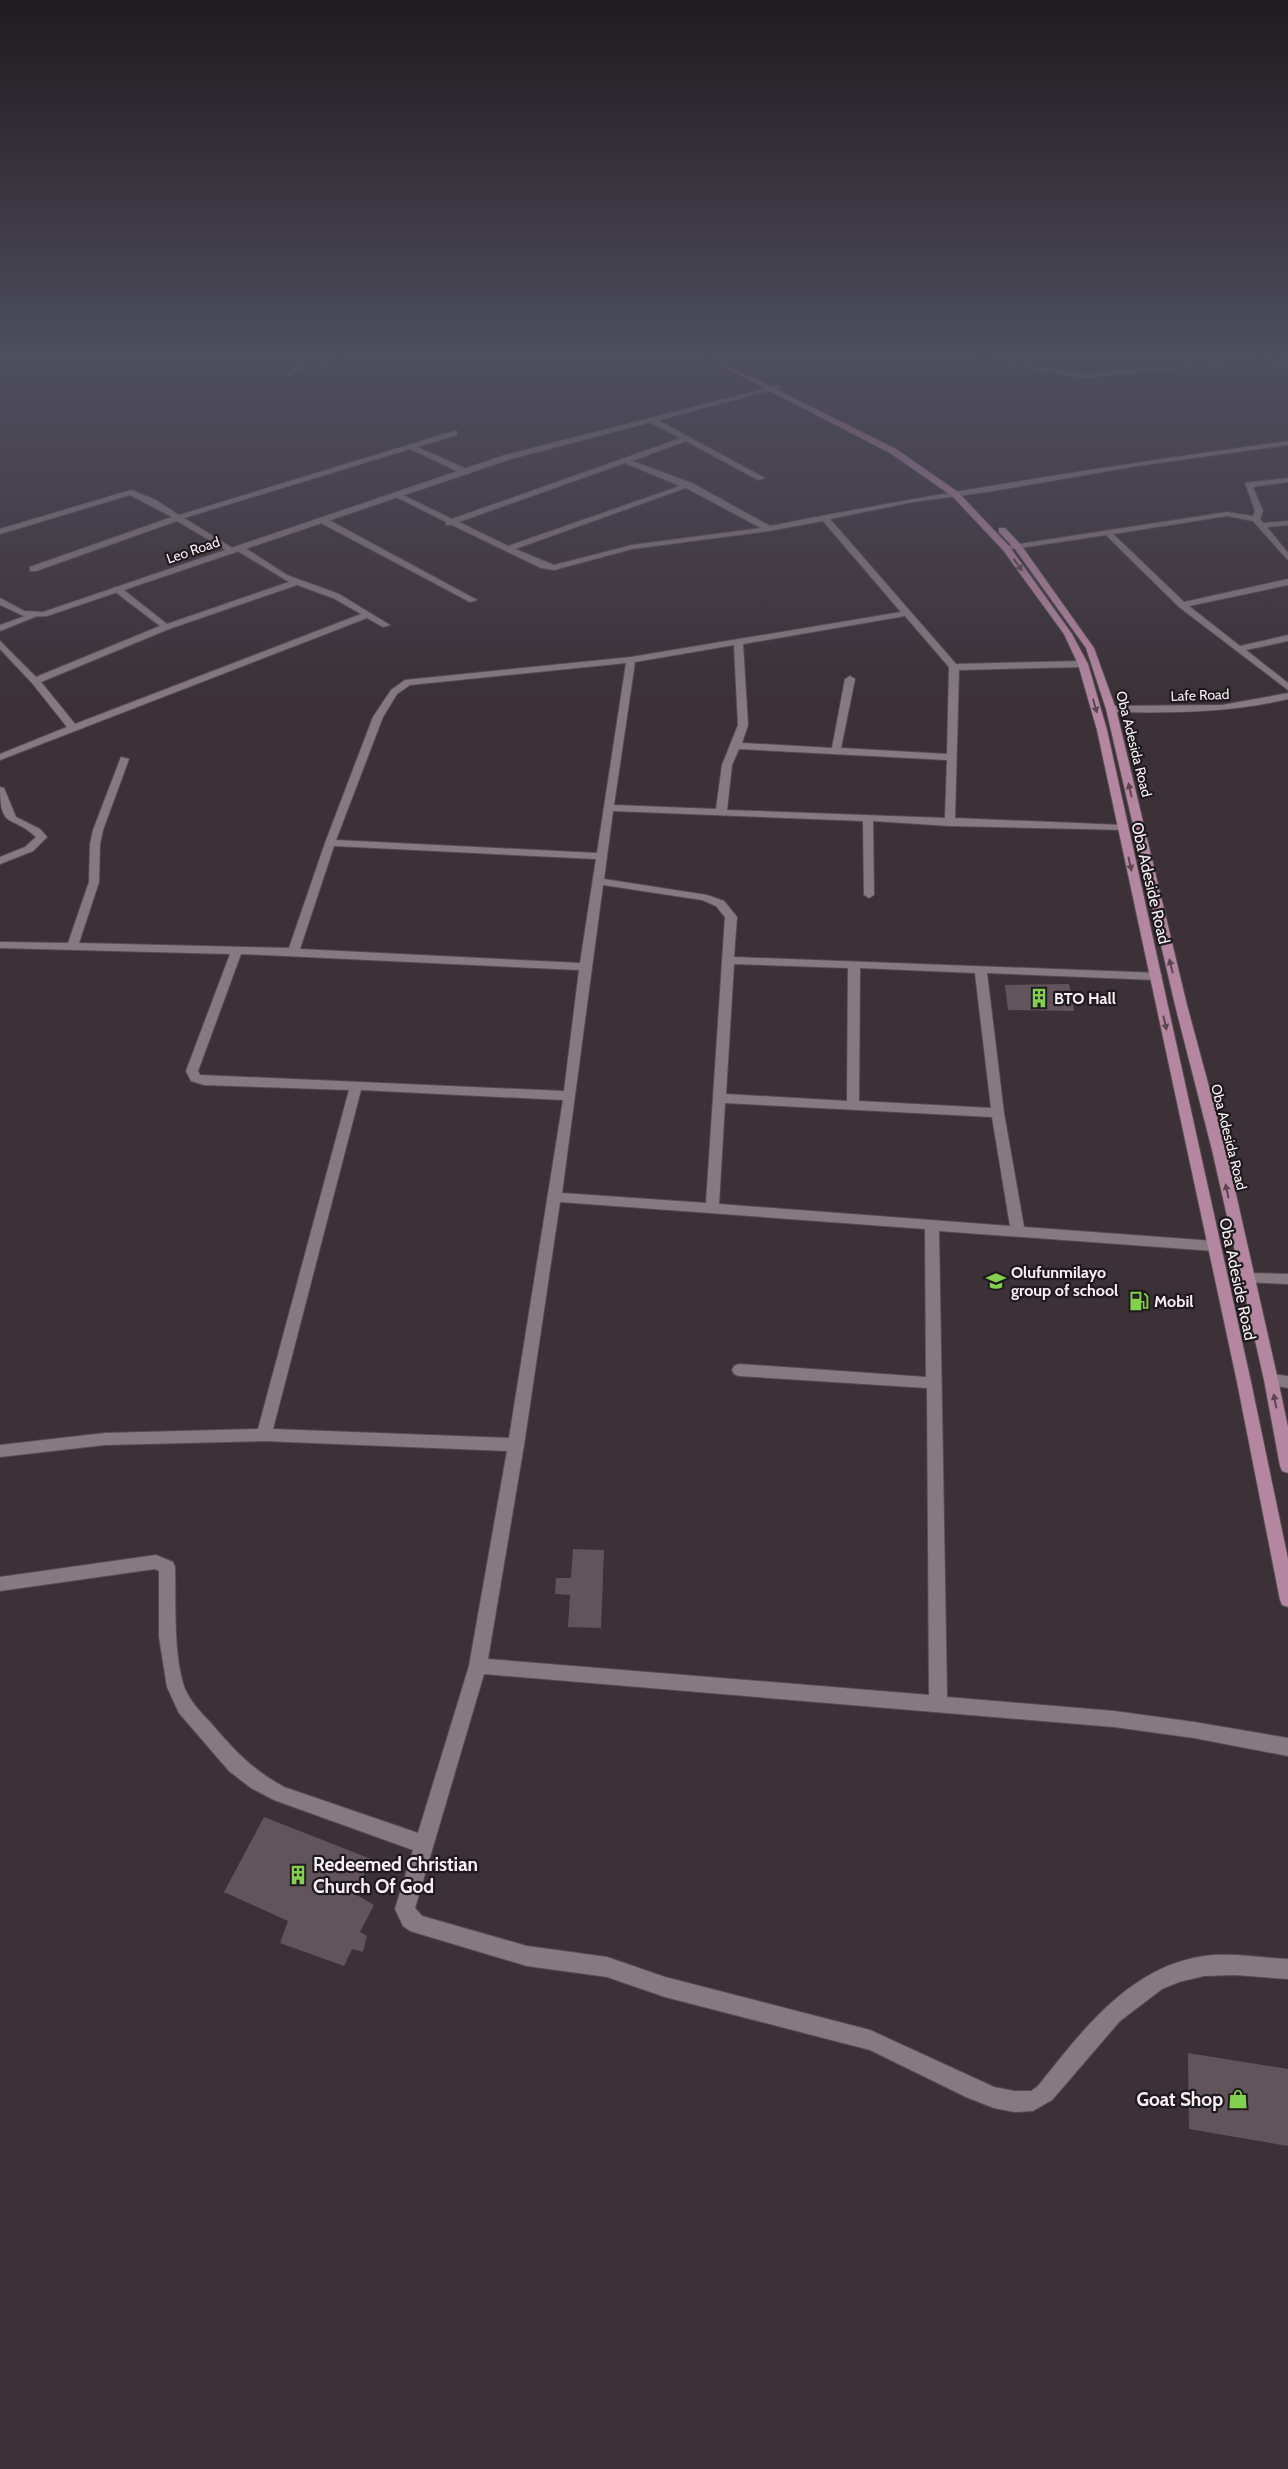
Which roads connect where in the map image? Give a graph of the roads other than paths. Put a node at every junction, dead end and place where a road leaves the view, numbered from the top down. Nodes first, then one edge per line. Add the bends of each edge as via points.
1 (328, 471) edge
2 (596, 471) edge
3 (653, 471) edge
4 (748, 471) edge
5 (925, 471) edge
6 (1094, 471) edge
7 (466, 472) edge
8 (761, 478) dead end
9 (1288, 480) edge
10 (689, 485) junction
11 (960, 493) junction
12 (398, 496) junction
13 (177, 518) junction
14 (825, 518) junction
15 (324, 521) junction
16 (449, 522) junction
17 (1259, 522) junction
18 (1288, 523) edge
19 (769, 529) junction
20 (0, 532) edge
21 (1108, 533) junction
22 (1018, 547) junction
23 (1006, 548) junction
24 (507, 549) junction
25 (235, 550) junction
26 (1288, 558) edge
27 (33, 569) dead end
28 (296, 582) junction
29 (1288, 582) edge
30 (116, 589) junction
31 (473, 600) dead end
32 (0, 601) edge
33 (1182, 605) junction
34 (909, 613) junction
35 (367, 615) junction
36 (31, 617) junction
37 (386, 625) dead end
38 (166, 627) junction
39 (0, 628) edge
40 (1288, 638) edge
41 (738, 642) junction
42 (0, 644) edge
43 (1238, 649) junction
44 (631, 660) junction
45 (1083, 664) junction
46 (954, 667) junction
47 (850, 679) dead end
48 (35, 681) junction
49 (1288, 686) edge
50 (1288, 696) edge
51 (1111, 709) junction
52 (73, 728) junction
53 (736, 746) junction
54 (836, 752) junction
55 (0, 757) edge
56 (950, 757) junction
57 (124, 759) dead end
58 (0, 790) edge
59 (608, 808) junction
60 (1118, 811) junction
61 (1135, 812) junction
62 (721, 813) junction
63 (868, 820) junction
64 (950, 823) junction
65 (1122, 828) junction
66 (330, 843) junction
67 (601, 856) junction
68 (0, 861) edge
69 (597, 881) junction
70 (869, 895) dead end
71 (0, 945) edge
72 (72, 947) junction
73 (236, 950) junction
74 (293, 952) junction
75 (727, 960) junction
76 (854, 964) junction
77 (585, 967) junction
78 (982, 971) junction
79 (1156, 976) junction
80 (1160, 1004) junction
81 (1181, 1006) junction
82 (356, 1086) junction
83 (570, 1096) junction
84 (718, 1098) junction
85 (853, 1105) junction
86 (998, 1113) junction
87 (555, 1197) junction
88 (712, 1208) junction
89 (932, 1225) junction
90 (1018, 1231) junction
91 (1214, 1246) junction
92 (1247, 1278) junction
93 (1288, 1279) edge
94 (739, 1370) dead end
95 (1271, 1380) junction
96 (1288, 1382) edge
97 (934, 1383) junction
98 (264, 1435) junction
99 (516, 1445) junction
100 (0, 1451) edge
101 (1288, 1466) edge
102 (0, 1584) edge
103 (1288, 1600) edge
104 (478, 1666) junction
105 (938, 1704) junction
106 (1288, 1746) edge
107 (423, 1844) junction
108 (1288, 1969) edge

1 - 13 street
2 - 16 street
3 - 10 street
4 - 8 street
5 - 11 main road, Oba Adeside Road
6 - 11 street
7 - 12 street, Leo Road
9 - 17 street via 1248,485 1259,511
10 - 19 street
10 - 24 street
11 - 14 street
11 - 22 main road, Oba Adesida Road
11 - 23 main road, Oba Adeside Road
12 - 15 street, Leo Road
12 - 16 street
13 - 20 street via 131,492
13 - 25 street
13 - 27 street
14 - 19 street
14 - 34 street
15 - 25 street, Leo Road
15 - 31 street
16 - 24 street
17 - 18 street
17 - 21 street via 1227,514 1213,515
17 - 26 street
19 - 24 street via 632,547 554,568
21 - 22 street
21 - 33 street
22 - 23 street
22 - 51 main road, Oba Adesida Road via 1090,648
23 -> 45 main road, Oba Adeside Road via 1068,634
25 - 28 street
25 - 30 street, Leo Road
28 - 35 street via 336,596
28 - 38 street
29 - 33 street
30 - 36 street, Leo Road
30 - 38 street
32 - 36 street
33 - 43 street
34 - 41 street
34 - 46 street
35 - 37 street
35 - 52 street
36 - 39 street, Leo Road
38 - 48 street
40 - 43 street
41 - 44 street
41 - 53 street via 743,725
42 - 48 street
43 - 49 street
44 - 59 street
44 - 66 street via 423,679 399,687 378,716
45 - 46 street
45 -> 60 main road, Oba Adeside Road via 1102,730
46 - 56 street
47 - 54 street
48 - 52 street
50 - 51 street, Lafe Road via 1216,710
61 -> 51 main road, Oba Adesida Road
52 - 55 street
53 - 54 street
53 - 62 street via 727,765
54 - 56 street
56 - 64 street
57 - 72 street via 98,830 94,882
58 - 68 street via 8,814 42,837 29,849
59 - 62 street
59 - 67 street
60 - 61 main road
60 - 65 main road, Oba Adeside Road
81 -> 61 main road, Oba Adesida Road
62 - 63 street
63 - 64 street
63 - 70 street
64 - 65 street
65 -> 79 main road, Oba Adeside Road
66 - 67 street
66 - 74 street
67 - 69 street
69 - 75 street via 719,902 730,917
69 - 77 street
71 - 72 street
72 - 73 street
73 - 74 street
73 - 82 street via 192,1071 195,1078 204,1082
74 - 77 street
75 - 76 street
75 - 84 street
76 - 78 street
76 - 85 street
77 - 83 street
78 - 79 street
78 - 86 street
79 - 80 main road, Oba Adeside Road
80 - 81 main road
80 -> 91 main road, Oba Adeside Road
92 -> 81 main road, Oba Adesida Road via 1219,1150
82 - 83 street
82 - 98 street
83 - 87 street
84 - 85 street
84 - 88 street
85 - 86 street
86 - 90 street
87 - 88 street
87 - 99 street
88 - 89 street
89 - 90 street
89 - 97 street
90 - 91 street
91 - 103 main road, Oba Adeside Road
92 - 93 street
92 - 95 main road, Oba Adesida Road
94 - 97 street
95 - 96 street
101 -> 95 main road, Oba Adesida Road
97 - 105 street
98 - 99 street
98 - 100 street via 105,1439
99 - 104 street
102 - 107 street via 156,1562 164,1564 167,1568 168,1637 176,1687 185,1707 235,1765 280,1794
104 - 105 street
104 - 107 street
105 - 106 street via 1114,1719
107 - 108 street via 405,1909 417,1924 527,1956 607,1968 870,2040 990,2096 1017,2101 1033,2101 1045,2094 1115,2010 1169,1974 1205,1966

